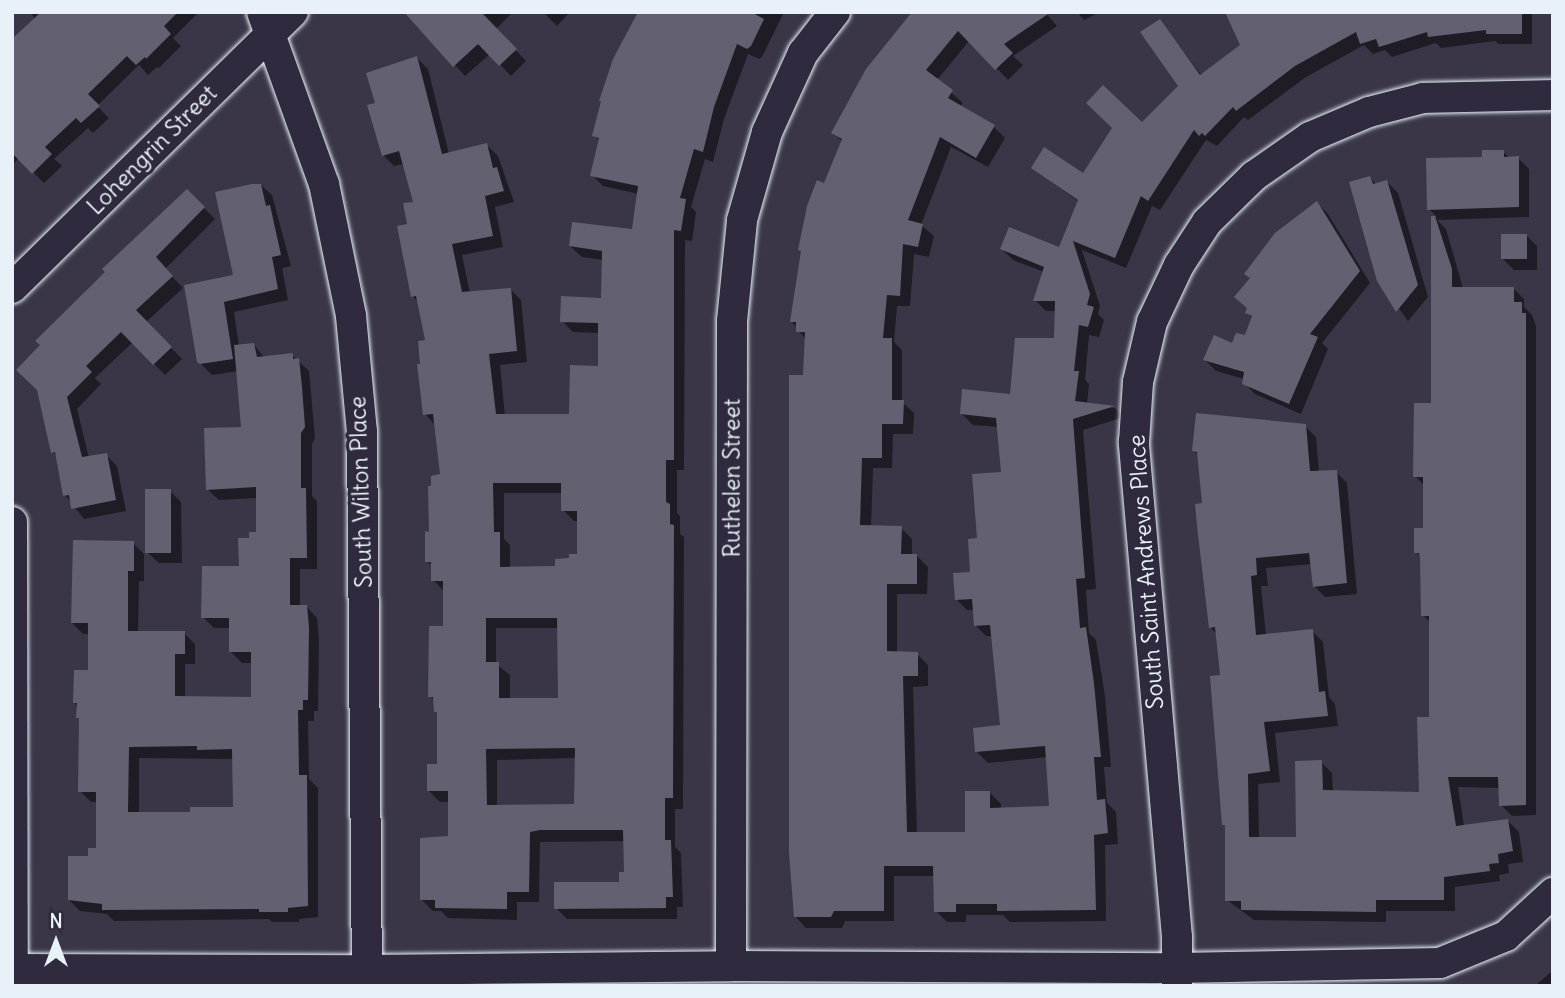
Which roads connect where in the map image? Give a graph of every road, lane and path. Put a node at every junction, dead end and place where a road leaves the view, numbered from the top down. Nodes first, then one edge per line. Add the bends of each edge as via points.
1 (293, 12) edge
2 (835, 12) edge
3 (267, 22) edge
4 (1553, 95) edge
5 (12, 288) edge
6 (12, 522) edge
7 (1553, 893) edge
8 (731, 966) junction
9 (13, 969) edge
10 (1177, 977) edge
11 (367, 978) edge

1 - 3 street, Lohengrin Street
2 - 8 street, Ruthelen Street via 803,53 777,109 742,220 732,321
3 - 5 street, Lohengrin Street
3 - 11 street, South Wilton Place via 324,184 351,316 362,432
4 - 10 street, South Saint Andrews Place via 1423,98 1369,112 1310,137 1254,176 1207,222 1179,265 1152,322 1138,382 1134,442
6 - 9 street
7 - 10 street via 1506,936 1440,963
8 - 10 street
8 - 11 street
9 - 11 street

